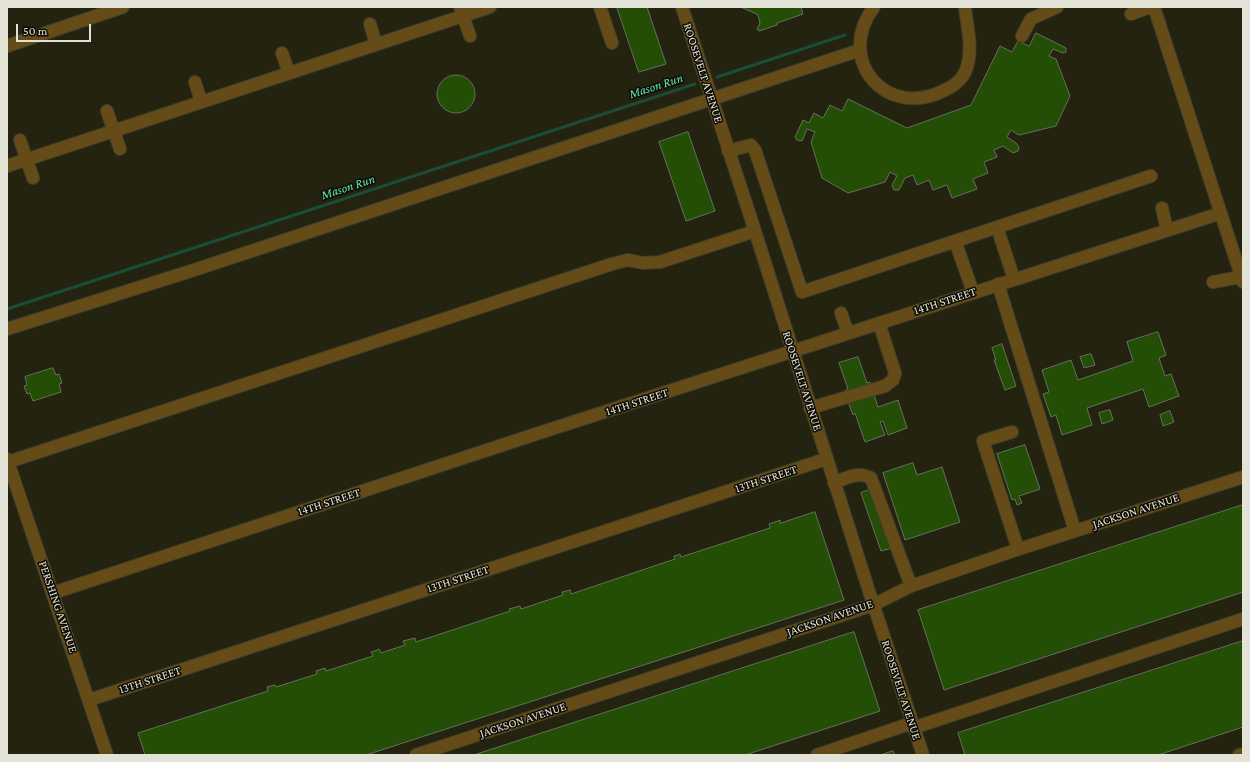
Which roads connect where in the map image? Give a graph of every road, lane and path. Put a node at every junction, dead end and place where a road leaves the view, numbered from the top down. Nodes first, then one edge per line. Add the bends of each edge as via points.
1 (123, 7) edge
2 (490, 7) edge
3 (600, 7) edge
4 (682, 7) edge
5 (874, 7) edge
6 (964, 7) edge
7 (1057, 7) edge
8 (1150, 7) edge
9 (1154, 7) edge
10 (462, 11) edge
11 (1131, 14) dead end
12 (370, 24) dead end
13 (470, 36) dead end
14 (1022, 36) dead end
15 (612, 43) dead end
16 (376, 44) junction
17 (7, 46) edge
18 (860, 50) junction
19 (282, 53) dead end
20 (289, 73) junction
21 (195, 82) dead end
22 (712, 99) junction
23 (201, 102) junction
24 (107, 111) dead end
25 (113, 130) junction
26 (20, 140) dead end
27 (120, 149) dead end
28 (728, 151) junction
29 (26, 159) junction
30 (7, 166) edge
31 (1151, 176) dead end
32 (33, 178) dead end
33 (1162, 208) dead end
34 (1221, 213) junction
35 (997, 227) junction
36 (1167, 230) junction
37 (755, 231) junction
38 (955, 241) junction
39 (1014, 279) junction
40 (1242, 279) edge
41 (1213, 282) dead end
42 (998, 284) junction
43 (973, 292) junction
44 (841, 313) dead end
45 (879, 323) junction
46 (7, 329) edge
47 (848, 333) junction
48 (792, 352) junction
49 (810, 408) junction
50 (1012, 432) dead end
51 (826, 459) junction
52 (8, 461) edge
53 (1243, 477) edge
54 (834, 482) junction
55 (1075, 531) junction
56 (1018, 549) junction
57 (910, 586) junction
58 (54, 593) junction
59 (873, 605) junction
60 (1243, 619) edge
61 (89, 700) junction
62 (913, 726) junction
63 (1243, 754) edge
64 (107, 755) edge
65 (416, 755) edge
66 (817, 755) edge
67 (923, 755) edge
68 (1239, 755) edge

1 - 17 street
2 - 10 street
3 - 15 street
4 - 22 street, ROOSEVELT AVENUE
5 - 18 street via 862,26
6 - 18 street via 970,46 967,66 963,77 950,88 934,96 918,99 900,97 883,91 865,71
7 - 14 street via 1031,19
8 - 11 street
9 - 34 street
10 - 13 street
10 - 16 street
12 - 16 street
16 - 20 street
18 - 22 street
19 - 20 street
20 - 23 street
21 - 23 street
22 - 28 street, ROOSEVELT AVENUE
22 - 46 street
23 - 25 street
24 - 25 street
25 - 27 street
25 - 29 street
26 - 29 street
28 - 37 street, ROOSEVELT AVENUE
28 - 38 street via 751,145 755,150 802,292
29 - 30 street
29 - 32 street
31 - 35 street
33 - 36 street
34 - 36 street, 14TH STREET
34 - 40 street
35 - 38 street
35 - 39 street
36 - 39 street, 14TH STREET
37 - 48 street, ROOSEVELT AVENUE
37 - 52 street via 660,262 643,263 628,260 612,264
38 - 43 street
39 - 42 street, 14TH STREET
40 - 41 street
42 - 43 street, 14TH STREET
42 - 55 street
43 - 45 street, 14TH STREET
44 - 47 street
45 - 47 street, 14TH STREET
45 - 49 street via 895,373 893,380 884,386
47 - 48 street, 14TH STREET
48 - 49 street, ROOSEVELT AVENUE
48 - 58 street, 14TH STREET via 494,447
49 - 51 street, ROOSEVELT AVENUE
50 - 56 street via 983,441
51 - 54 street, ROOSEVELT AVENUE
51 - 61 street, 13TH STREET
52 - 58 street, PERSHING AVENUE
53 - 55 street, JACKSON AVENUE
54 - 57 street via 865,474 871,478
54 - 59 street, ROOSEVELT AVENUE
55 - 56 street, JACKSON AVENUE
56 - 57 street, JACKSON AVENUE
57 - 59 street, JACKSON AVENUE
58 - 61 street, PERSHING AVENUE
59 - 62 street, ROOSEVELT AVENUE
59 - 65 street, JACKSON AVENUE
60 - 62 street
61 - 64 street, PERSHING AVENUE
62 - 66 street
62 - 67 street, ROOSEVELT AVENUE
63 - 68 street

